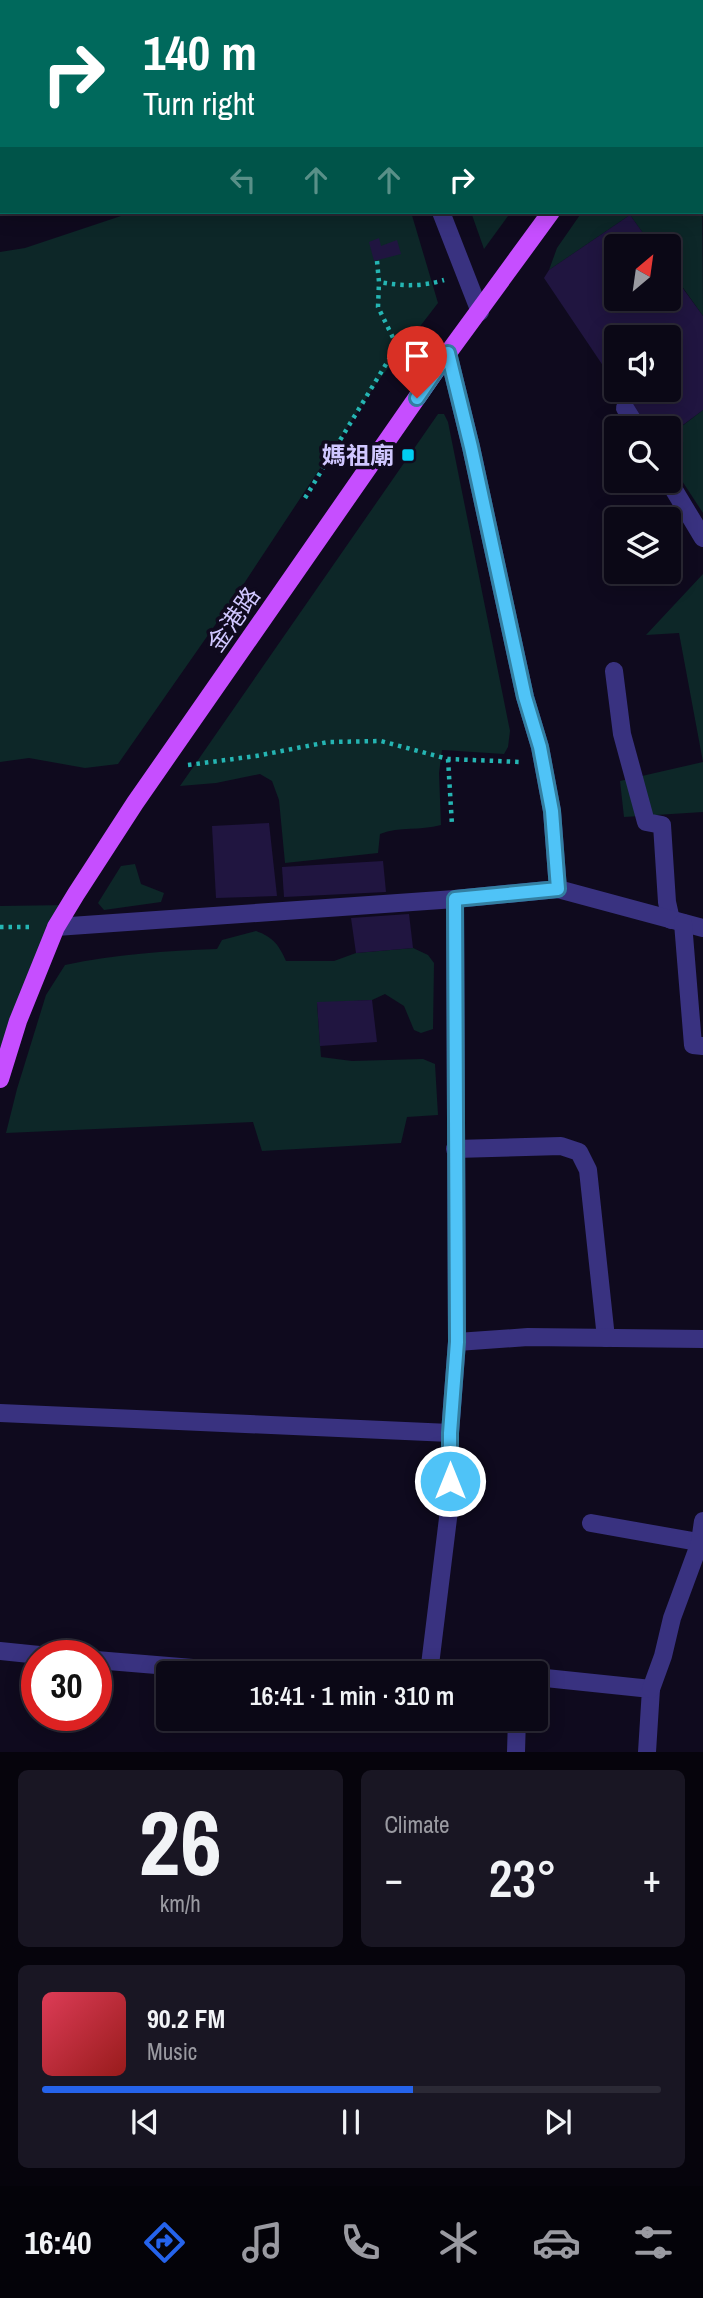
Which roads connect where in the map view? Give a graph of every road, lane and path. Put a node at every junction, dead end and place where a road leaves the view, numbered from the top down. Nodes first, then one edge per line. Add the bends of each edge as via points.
1 (442, 214) edge
2 (550, 214) edge
3 (377, 261) dead end
4 (464, 273) junction
5 (379, 282) junction
6 (480, 312) junction
7 (448, 353) junction
8 (625, 408) dead end
9 (630, 416) edge
10 (676, 493) edge
11 (305, 498) dead end
12 (703, 538) edge
13 (614, 671) dead end
14 (448, 759) junction
15 (188, 765) dead end
16 (544, 771) junction
17 (452, 825) dead end
18 (558, 889) junction
19 (455, 899) junction
20 (677, 921) junction
21 (0, 927) edge
22 (56, 927) junction
23 (703, 928) edge
24 (703, 1046) edge
25 (0, 1079) edge
26 (455, 1149) junction
27 (606, 1338) junction
28 (703, 1339) edge
29 (457, 1342) junction
30 (0, 1413) edge
31 (450, 1433) junction
32 (703, 1521) edge
33 (591, 1522) dead end
34 (702, 1543) edge
35 (0, 1651) edge
36 (21, 1653) edge
37 (112, 1661) edge
38 (430, 1661) edge
39 (156, 1665) edge
40 (548, 1678) edge
41 (651, 1689) junction
42 (517, 1731) edge
43 (516, 1752) edge
44 (647, 1752) edge

1 - 4 street
2 - 6 main road, 金港路
3 - 5 path
4 - 5 path via 426,286
4 - 6 street
5 - 11 path via 378,307 397,346
6 - 7 main road, 金港路
7 - 16 street
7 - 22 main road, 金港路 via 135,803
8 - 9 street
10 - 12 street
13 - 20 street via 622,734 646,822 662,825 667,902
14 - 15 path via 381,741 328,742
14 - 16 path via 517,761
14 - 17 path
16 - 18 street
18 - 19 street
18 - 20 street
19 - 22 street
19 - 26 street
20 - 23 street
20 - 24 street via 693,1045
21 - 22 path
22 - 25 main road, 金港路
26 - 27 street via 561,1146 579,1152 588,1170
26 - 29 street
27 - 28 street
27 - 29 street
29 - 31 street
30 - 31 street
31 - 38 street via 450,1502
32 - 34 street
33 - 34 street
34 - 41 street via 672,1618
35 - 36 street
37 - 39 street
40 - 41 street
41 - 44 street
42 - 43 street

